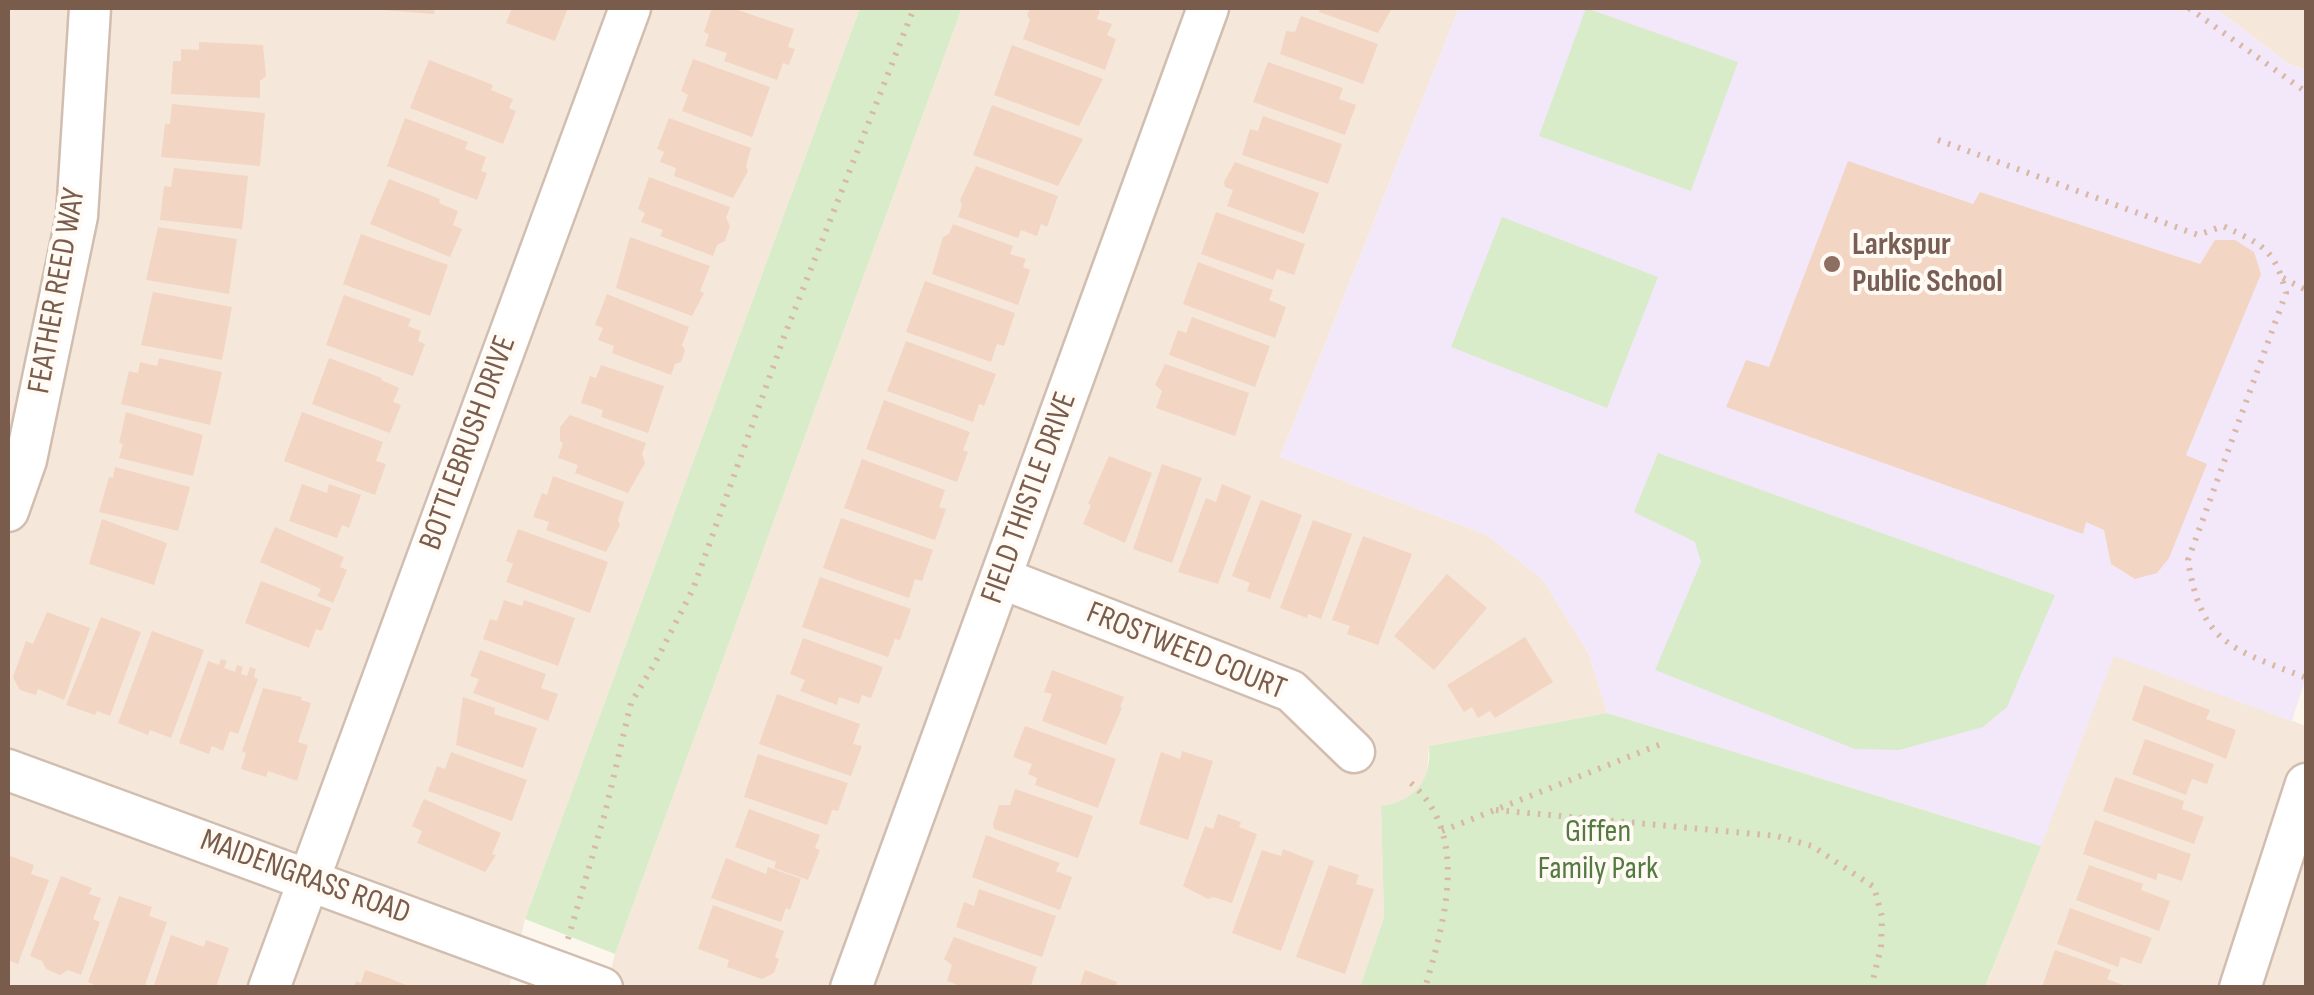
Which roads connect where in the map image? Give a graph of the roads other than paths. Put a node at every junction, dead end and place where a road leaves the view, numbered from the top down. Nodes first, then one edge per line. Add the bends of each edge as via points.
1 (90, 8) edge
2 (630, 8) edge
3 (1208, 8) edge
4 (8, 511) edge
5 (1000, 578) junction
6 (1354, 752) dead end
7 (8, 770) edge
8 (2306, 784) edge
9 (308, 878) junction
10 (270, 988) edge
11 (602, 988) edge
12 (851, 988) edge
13 (2240, 988) edge

1 - 4 street, FEATHER REED WAY via 76,216 26,460
2 - 9 street, BOTTLEBRUSH DRIVE
3 - 5 street, FIELD THISTLE DRIVE
5 - 6 street, FROSTWEED COURT via 1291,692
5 - 12 street, FIELD THISTLE DRIVE
7 - 9 street, MAIDENGRASS ROAD
8 - 13 street
9 - 10 street, BOTTLEBRUSH DRIVE
9 - 11 street, MAIDENGRASS ROAD

